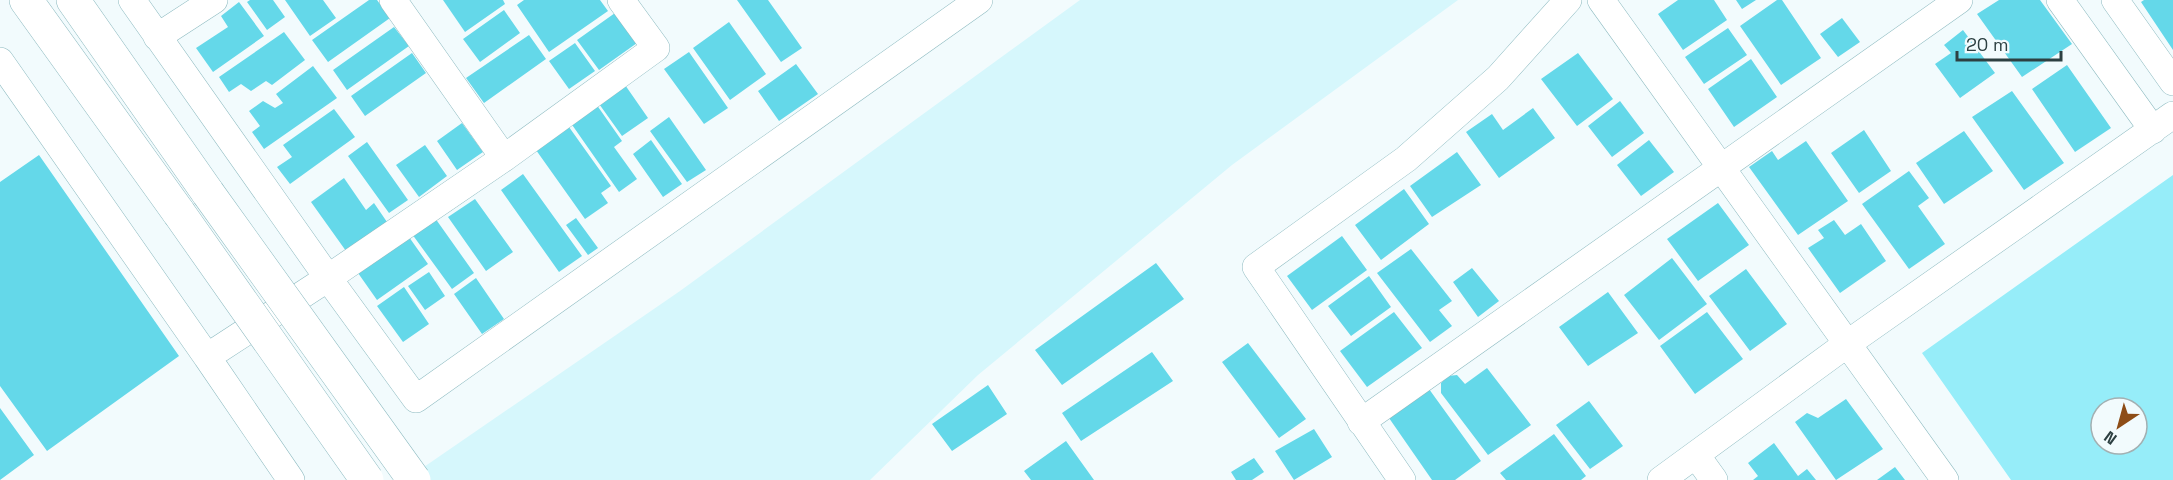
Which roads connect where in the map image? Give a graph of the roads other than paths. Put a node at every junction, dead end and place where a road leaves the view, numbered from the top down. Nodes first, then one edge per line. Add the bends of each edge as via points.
1 (26, 0) edge
2 (73, 0) edge
3 (132, 0) edge
4 (214, 0) edge
5 (393, 0) edge
6 (621, 0) edge
7 (979, 0) edge
8 (1568, 0) edge
9 (1601, 0) edge
10 (1959, 0) edge
11 (2060, 0) edge
12 (2115, 0) edge
13 (157, 37) junction
14 (0, 61) edge
15 (2173, 82) edge
16 (2163, 122) edge
17 (504, 158) junction
18 (1720, 168) junction
19 (328, 278) junction
20 (1847, 344) junction
21 (207, 357) junction
22 (1361, 422) junction
23 (1696, 455) junction
24 (291, 480) edge
25 (368, 480) edge
26 (414, 480) edge
27 (1402, 480) edge
28 (1661, 480) edge
29 (1714, 480) edge
30 (1945, 480) edge

1 - 25 street, bridge
2 - 26 street, bridge
3 - 13 street
4 - 13 street
5 - 17 street
6 - 17 street via 656,48
7 - 19 street via 416,399
8 - 22 street via 1498,78 1406,159 1256,267
9 - 18 street
10 - 18 street
11 - 16 street
12 - 15 street
13 - 19 street
14 - 21 street
16 - 20 street
17 - 19 street
18 - 20 street
18 - 22 street
19 - 21 street
20 - 23 street
20 - 30 street
21 - 24 street
22 - 27 street
23 - 28 street
23 - 29 street

